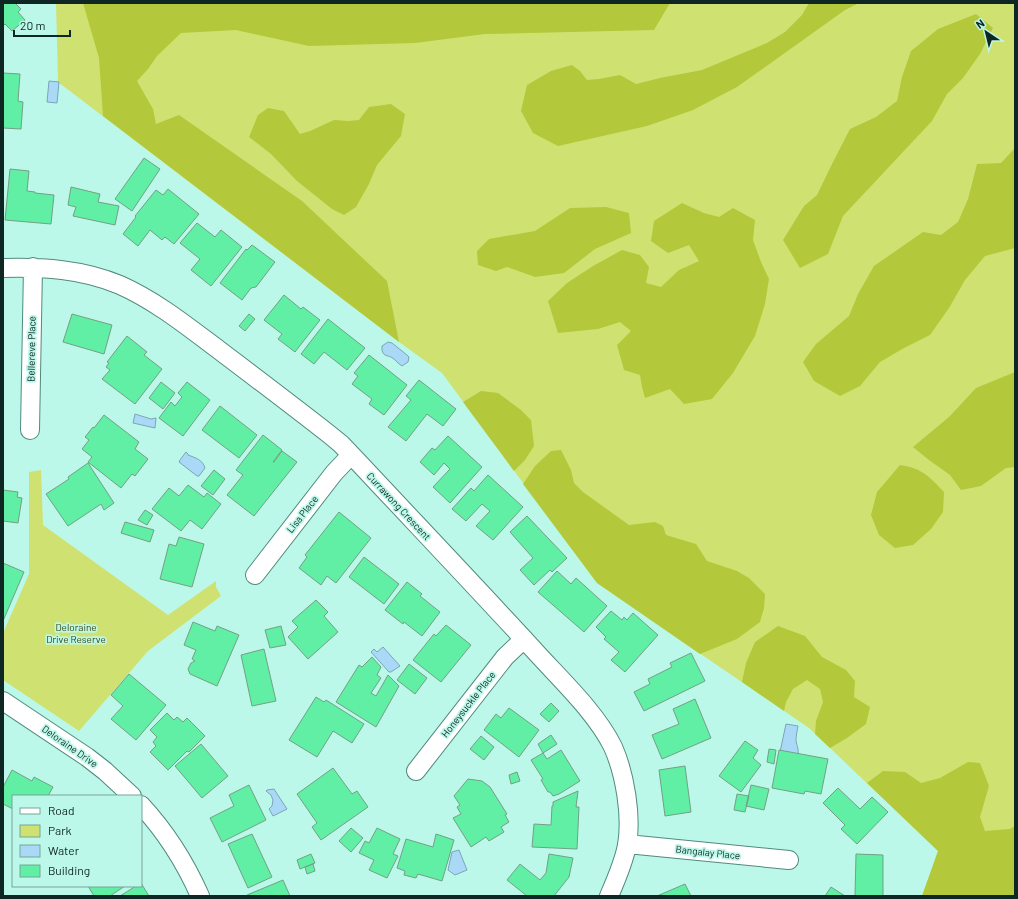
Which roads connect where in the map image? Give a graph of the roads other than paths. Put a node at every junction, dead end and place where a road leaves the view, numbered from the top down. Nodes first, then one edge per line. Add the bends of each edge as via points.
1 (33, 267) junction
2 (3, 268) edge
3 (30, 430) dead end
4 (351, 455) junction
5 (255, 574) dead end
6 (524, 639) junction
7 (3, 701) edge
8 (416, 771) dead end
9 (131, 795) edge
10 (142, 806) edge
11 (627, 844) junction
12 (789, 860) dead end
13 (200, 896) edge
14 (609, 896) edge

1 - 2 street, Currawong Crescent
1 - 3 street, Bellereve Place
1 - 4 street, Currawong Crescent via 78,272 119,284 140,295 172,314 330,435
4 - 5 street, Lisa Place
4 - 6 street, Currawong Crescent
6 - 8 street, Honeysuckle Place via 505,657
6 - 11 street, Currawong Crescent via 590,712 613,748 626,791
7 - 9 street, Deloraine Drive via 86,756
10 - 13 street via 178,852
11 - 12 street, Bangalay Place
11 - 14 street, Currawong Crescent

